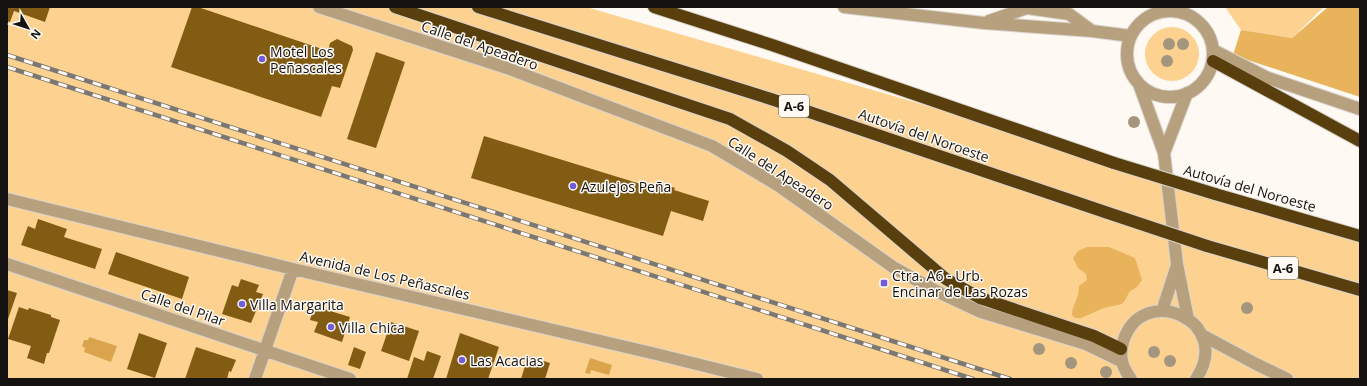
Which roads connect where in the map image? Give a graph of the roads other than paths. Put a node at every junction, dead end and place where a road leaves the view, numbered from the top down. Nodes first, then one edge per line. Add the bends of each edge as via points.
1 (319, 7) edge
2 (395, 7) edge
3 (478, 7) edge
4 (654, 7) edge
5 (844, 7) edge
6 (1160, 10) edge
7 (1195, 12) edge
8 (984, 23) junction
9 (1092, 31) junction
10 (1131, 36) junction
11 (1213, 56) junction
12 (1139, 84) junction
13 (1187, 93) junction
14 (1360, 109) edge
15 (1360, 140) edge
16 (1164, 153) junction
17 (7, 199) edge
18 (1360, 236) edge
19 (7, 264) edge
20 (1178, 264) junction
21 (293, 268) junction
22 (1360, 290) edge
23 (1162, 311) junction
24 (1188, 319) junction
25 (1202, 335) junction
26 (1121, 349) junction
27 (265, 351) junction
28 (1121, 361) junction
29 (255, 379) edge
30 (350, 379) edge
31 (757, 379) edge
32 (1131, 379) edge
33 (1196, 379) edge
34 (1287, 379) edge

1 - 28 street, Calle del Apeadero via 507,68 712,146 779,186 893,267 936,291 981,312 1086,344
2 - 26 highway via 730,119 787,151 830,180 952,283 980,298 1094,336
3 - 22 highway, Autovía del Noroeste / A-6, bridge via 771,98 1207,246
4 - 18 highway, Autovía del Noroeste, bridge via 779,47 1114,163
5 - 8 street
6 - 7 street
6 - 10 street via 1138,26
7 - 11 street via 1210,38
8 - 9 street
8 - 9 street via 1027,8 1069,14
9 - 10 street
10 - 12 street via 1127,56 1133,76
11 - 13 street via 1208,75 1199,86
11 - 14 street via 1268,78
11 - 15 highway
12 - 13 street via 1157,95 1167,97
12 - 16 street
13 - 16 street
16 - 20 street
17 - 21 street, Avenida de Los Peñascales
19 - 27 street, Calle del Pilar
20 - 23 street
20 - 24 street
21 - 27 street
21 - 31 street, Avenida de Los Peñascales
23 - 24 street via 1176,313
23 - 26 street via 1147,314 1135,322 1125,334
24 - 25 street
25 - 33 street via 1205,360
25 - 34 street
26 - 28 street
27 - 29 street
27 - 30 street, Calle del Pilar
28 - 32 street

